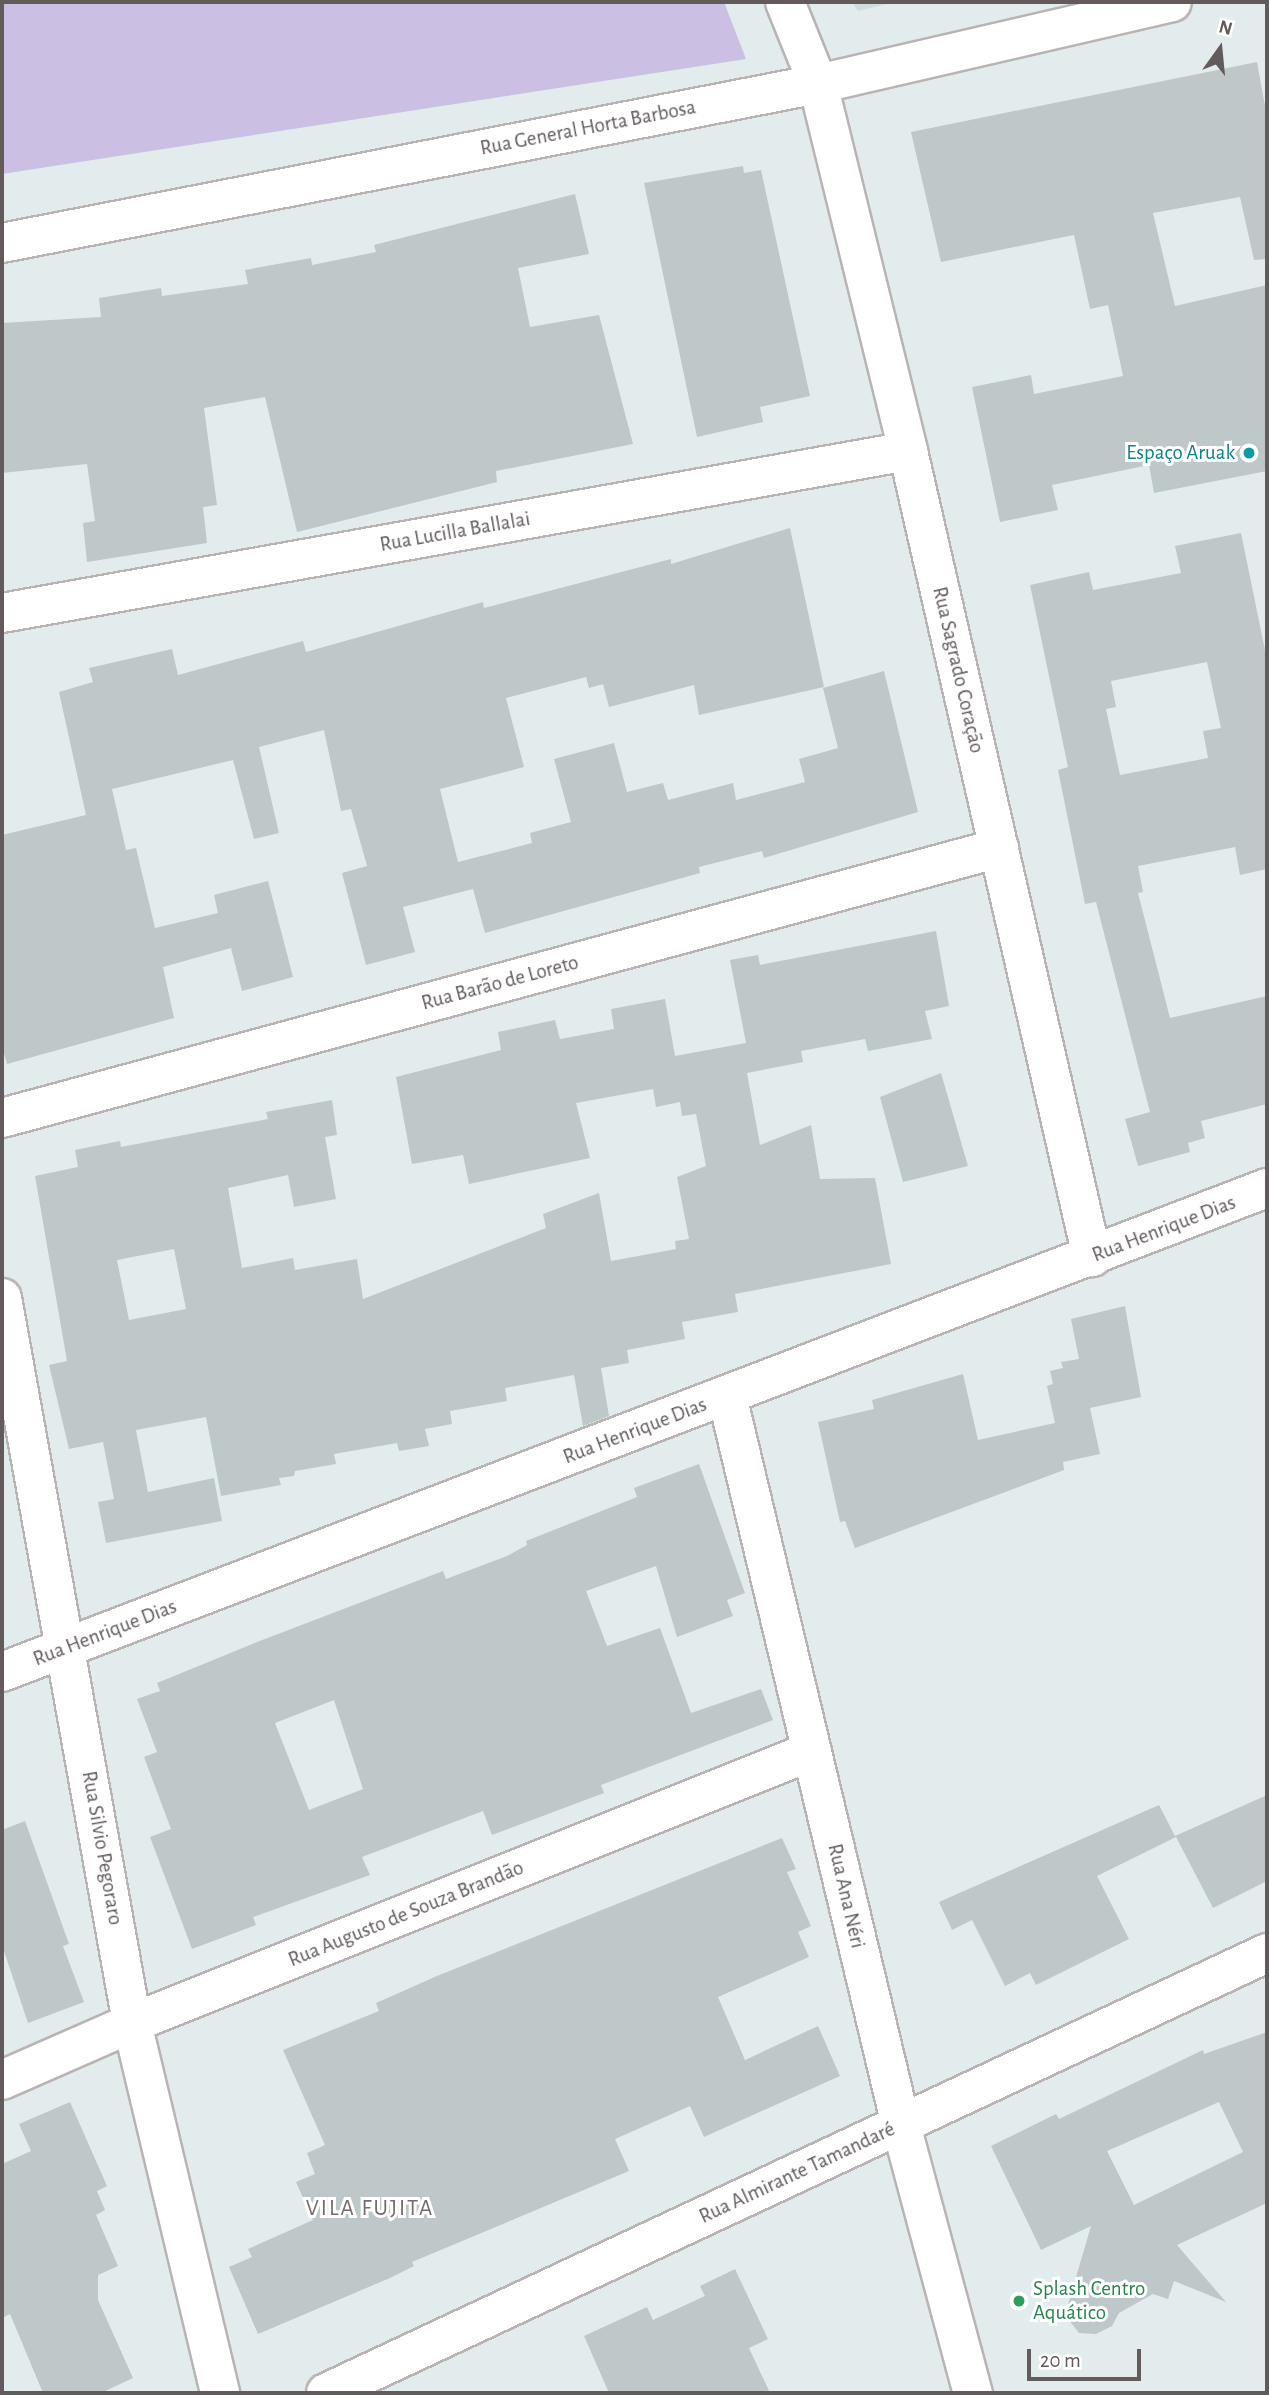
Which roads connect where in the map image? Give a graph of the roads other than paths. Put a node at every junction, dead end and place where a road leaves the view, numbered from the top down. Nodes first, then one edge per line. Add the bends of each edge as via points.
1 (785, 2) edge
2 (1172, 2) edge
3 (818, 84) junction
4 (2, 243) edge
5 (908, 451) junction
6 (2, 613) edge
7 (999, 848) junction
8 (2, 1118) edge
9 (1267, 1188) edge
10 (1092, 1257) junction
11 (2, 1298) edge
12 (727, 1396) junction
13 (11, 1398) edge
14 (68, 1647) junction
15 (2, 1672) edge
16 (812, 1751) junction
17 (1267, 1953) edge
18 (132, 2023) junction
19 (2, 2080) edge
20 (901, 2124) junction
21 (220, 2393) edge
22 (326, 2393) edge
23 (973, 2393) edge

1 - 3 street, Rua Sagrado Coração
2 - 3 street, Rua General Horta Barbosa
3 - 4 street, Rua General Horta Barbosa
3 - 5 street, Rua Sagrado Coração
5 - 6 street, Rua Lucilla Ballalai
5 - 7 street, Rua Sagrado Coração
7 - 8 street, Rua Barão de Loreto
7 - 10 street, Rua Sagrado Coração
9 - 10 street, Rua Henrique Dias
10 - 12 street, Rua Henrique Dias
11 - 13 street, Rua Silvio Pegoraro
12 - 14 street, Rua Henrique Dias
12 - 16 street, Rua Ana Néri
13 - 14 street, Rua Silvio Pegoraro
14 - 15 street, Rua Henrique Dias
14 - 18 street, Rua Silvio Pegoraro
16 - 18 street, Rua Augusto de Souza Brandão
16 - 20 street, Rua Ana Néri
17 - 20 street, Rua Almirante Tamandaré
18 - 19 street, Rua Augusto de Souza Brandão
18 - 21 street, Rua Silvio Pegoraro
20 - 22 street, Rua Almirante Tamandaré
20 - 23 street, Rua Ana Néri

